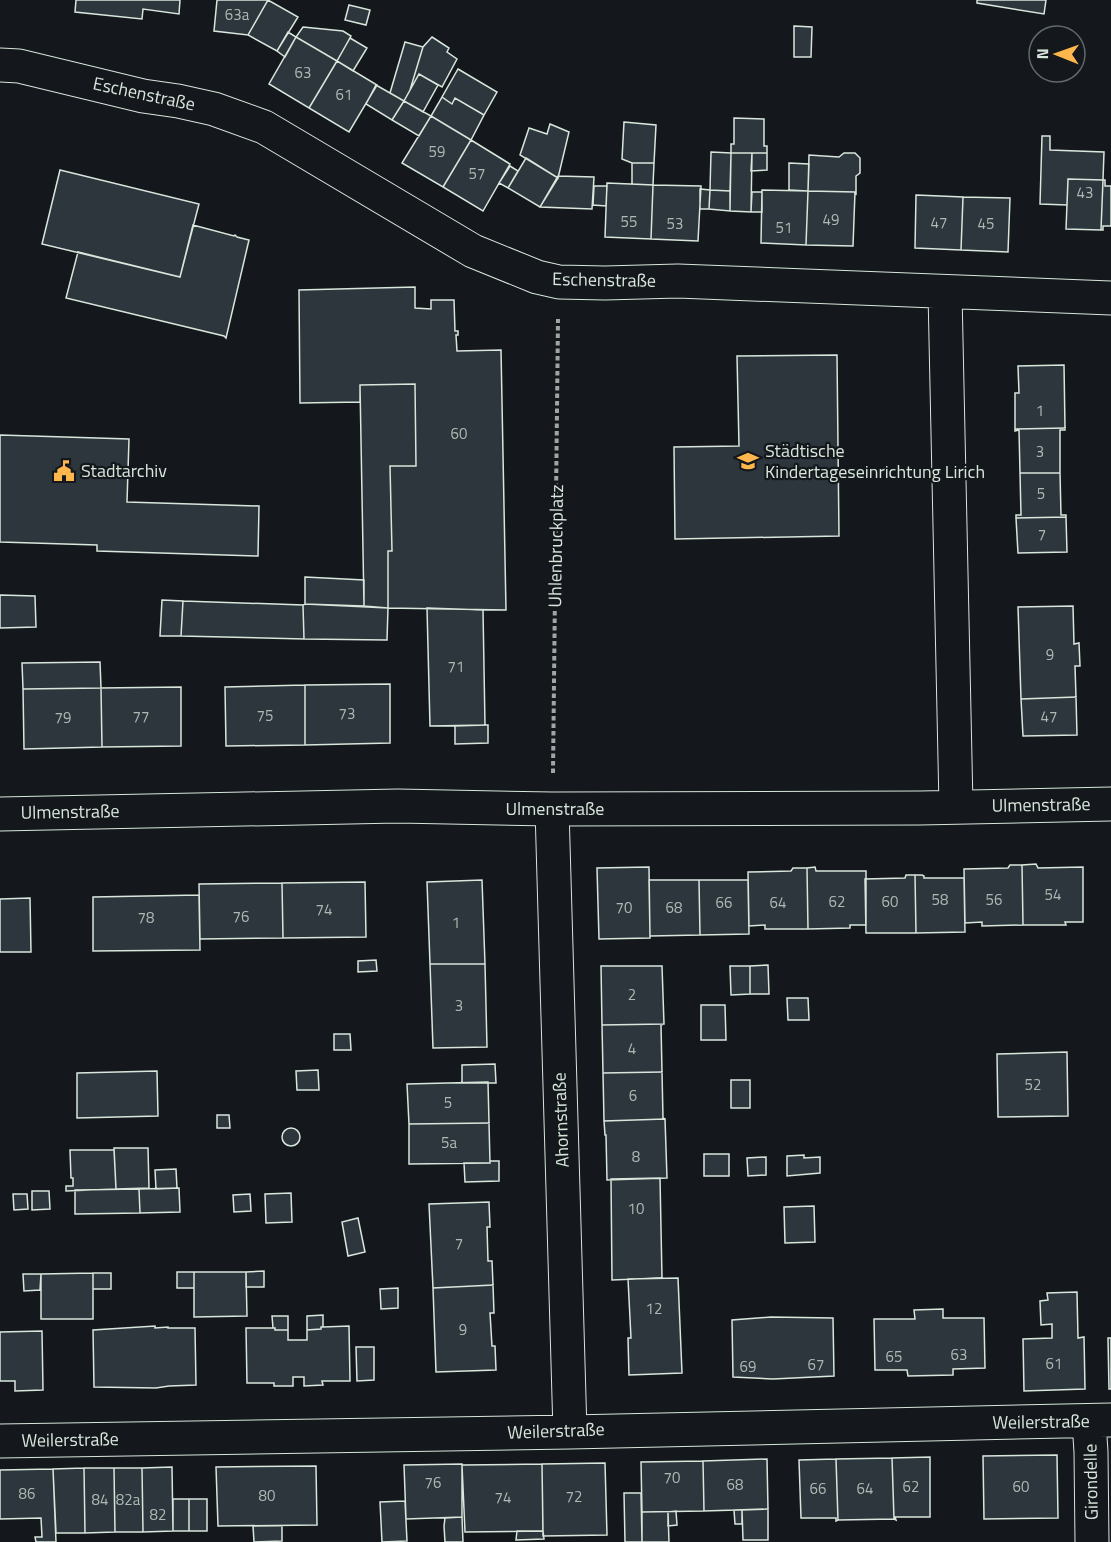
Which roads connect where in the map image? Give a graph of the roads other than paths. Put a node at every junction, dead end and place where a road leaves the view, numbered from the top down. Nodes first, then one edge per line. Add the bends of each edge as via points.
1 (0, 65) edge
2 (945, 292) junction
3 (1111, 298) edge
4 (1111, 804) edge
5 (956, 806) junction
6 (552, 809) junction
7 (0, 814) edge
8 (1100, 1421) edge
9 (570, 1432) junction
10 (0, 1441) edge
11 (1092, 1542) edge

1 - 2 street, Eschenstraße via 214,109 264,127 473,251 537,277 559,282 678,281
2 - 3 street, Eschenstraße
2 - 5 street
4 - 5 street, Ulmenstraße
5 - 6 street, Ulmenstraße
6 - 7 street, Ulmenstraße via 398,806
6 - 9 street, Ahornstraße
8 - 9 street, Weilerstraße
8 - 11 street, Girondelle via 1091,1452
9 - 10 street, Weilerstraße

